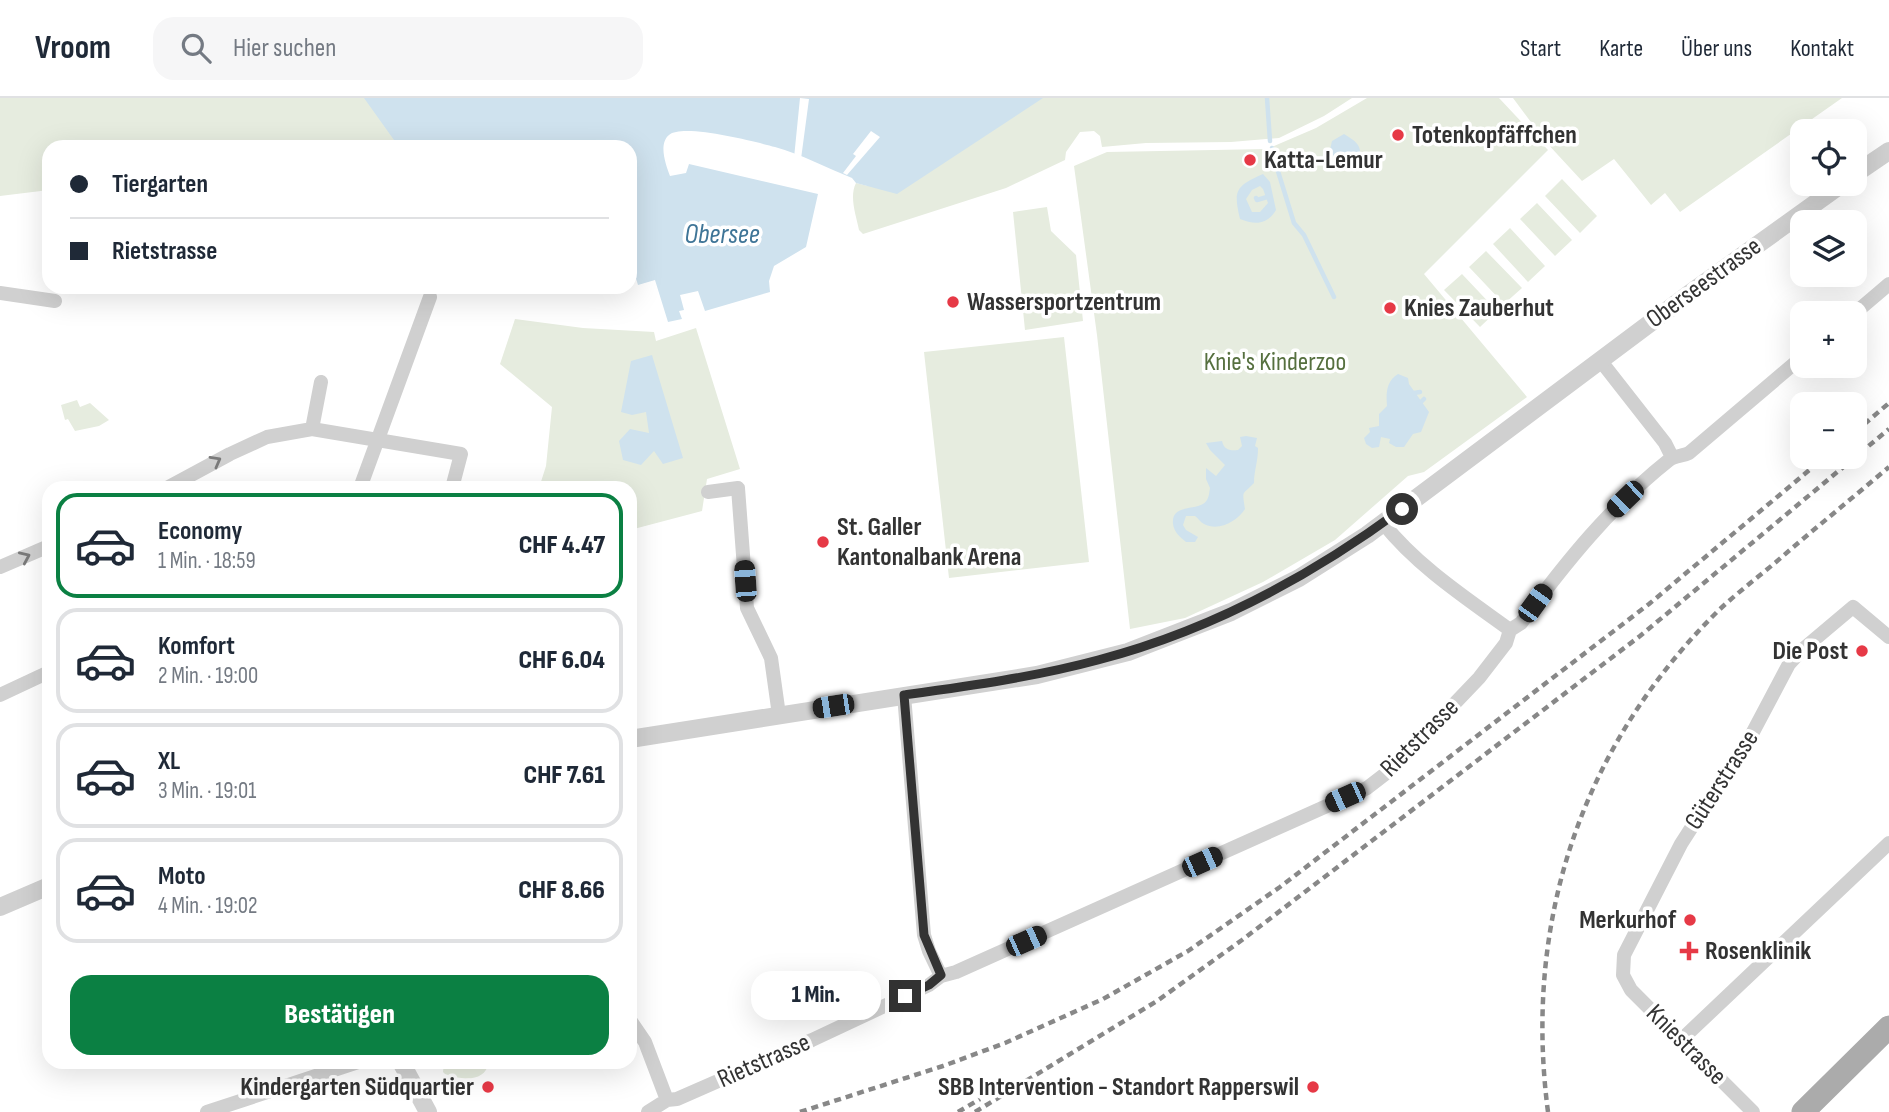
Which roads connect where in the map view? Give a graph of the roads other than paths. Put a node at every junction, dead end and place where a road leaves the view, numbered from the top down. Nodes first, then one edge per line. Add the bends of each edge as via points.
1 (1889, 150) edge
2 (1867, 166) edge
3 (1826, 196) edge
4 (1889, 284) edge
5 (0, 293) edge
6 (430, 297) dead end
7 (55, 302) dead end
8 (1867, 303) edge
9 (1600, 360) junction
10 (1790, 367) edge
11 (321, 382) dead end
12 (312, 429) junction
13 (379, 439) junction
14 (1672, 457) junction
15 (180, 481) edge
16 (363, 481) edge
17 (454, 481) edge
18 (708, 492) dead end
19 (1383, 523) junction
20 (42, 549) edge
21 (0, 567) edge
22 (1510, 630) junction
23 (1889, 637) edge
24 (42, 675) edge
25 (0, 695) edge
26 (904, 695) junction
27 (779, 715) junction
28 (637, 738) edge
29 (1889, 843) edge
30 (42, 889) edge
31 (0, 907) edge
32 (941, 975) junction
33 (1623, 975) joint
34 (1889, 1028) edge
35 (637, 1030) edge
36 (1681, 1040) junction
37 (340, 1069) edge
38 (405, 1069) edge
39 (667, 1100) junction
40 (246, 1106) edge
41 (207, 1112) edge
42 (428, 1112) edge
43 (648, 1112) edge
44 (1753, 1112) edge
45 (1803, 1112) edge

1 - 2 street
3 - 9 street, Oberseestrasse
4 - 8 street
5 - 7 street
6 - 13 street
9 - 14 street
9 - 19 street, Oberseestrasse
10 - 14 street, Rietstrasse via 1689,453
11 - 12 street
12 - 13 street
15 -> 12 street via 267,438
13 - 16 street
13 - 17 street via 461,454
14 - 22 street, Rietstrasse via 1601,522
18 - 27 street via 738,488 747,608 771,658
19 - 22 street via 1458,592
19 - 26 street, Oberseestrasse via 1269,594 1159,641 1037,674
21 -> 20 street
22 - 32 street, Rietstrasse via 1506,643 1479,678 1393,768 1367,788
23 - 33 street, Güterstrasse via 1853,607 1802,650 1786,670 1753,732 1673,858 1624,955
24 - 25 street
26 - 27 street, Oberseestrasse
26 - 32 street via 924,935
27 - 28 street, Oberseestrasse
29 - 36 street
30 - 31 street
32 - 39 street, Rietstrasse via 929,985 812,1040
33 - 36 street, Kniestrasse via 1631,990
34 - 45 main road
35 - 39 street
36 - 44 street, Kniestrasse
37 - 40 street
38 - 42 street
39 - 43 street, Rietstrasse
40 - 41 street

